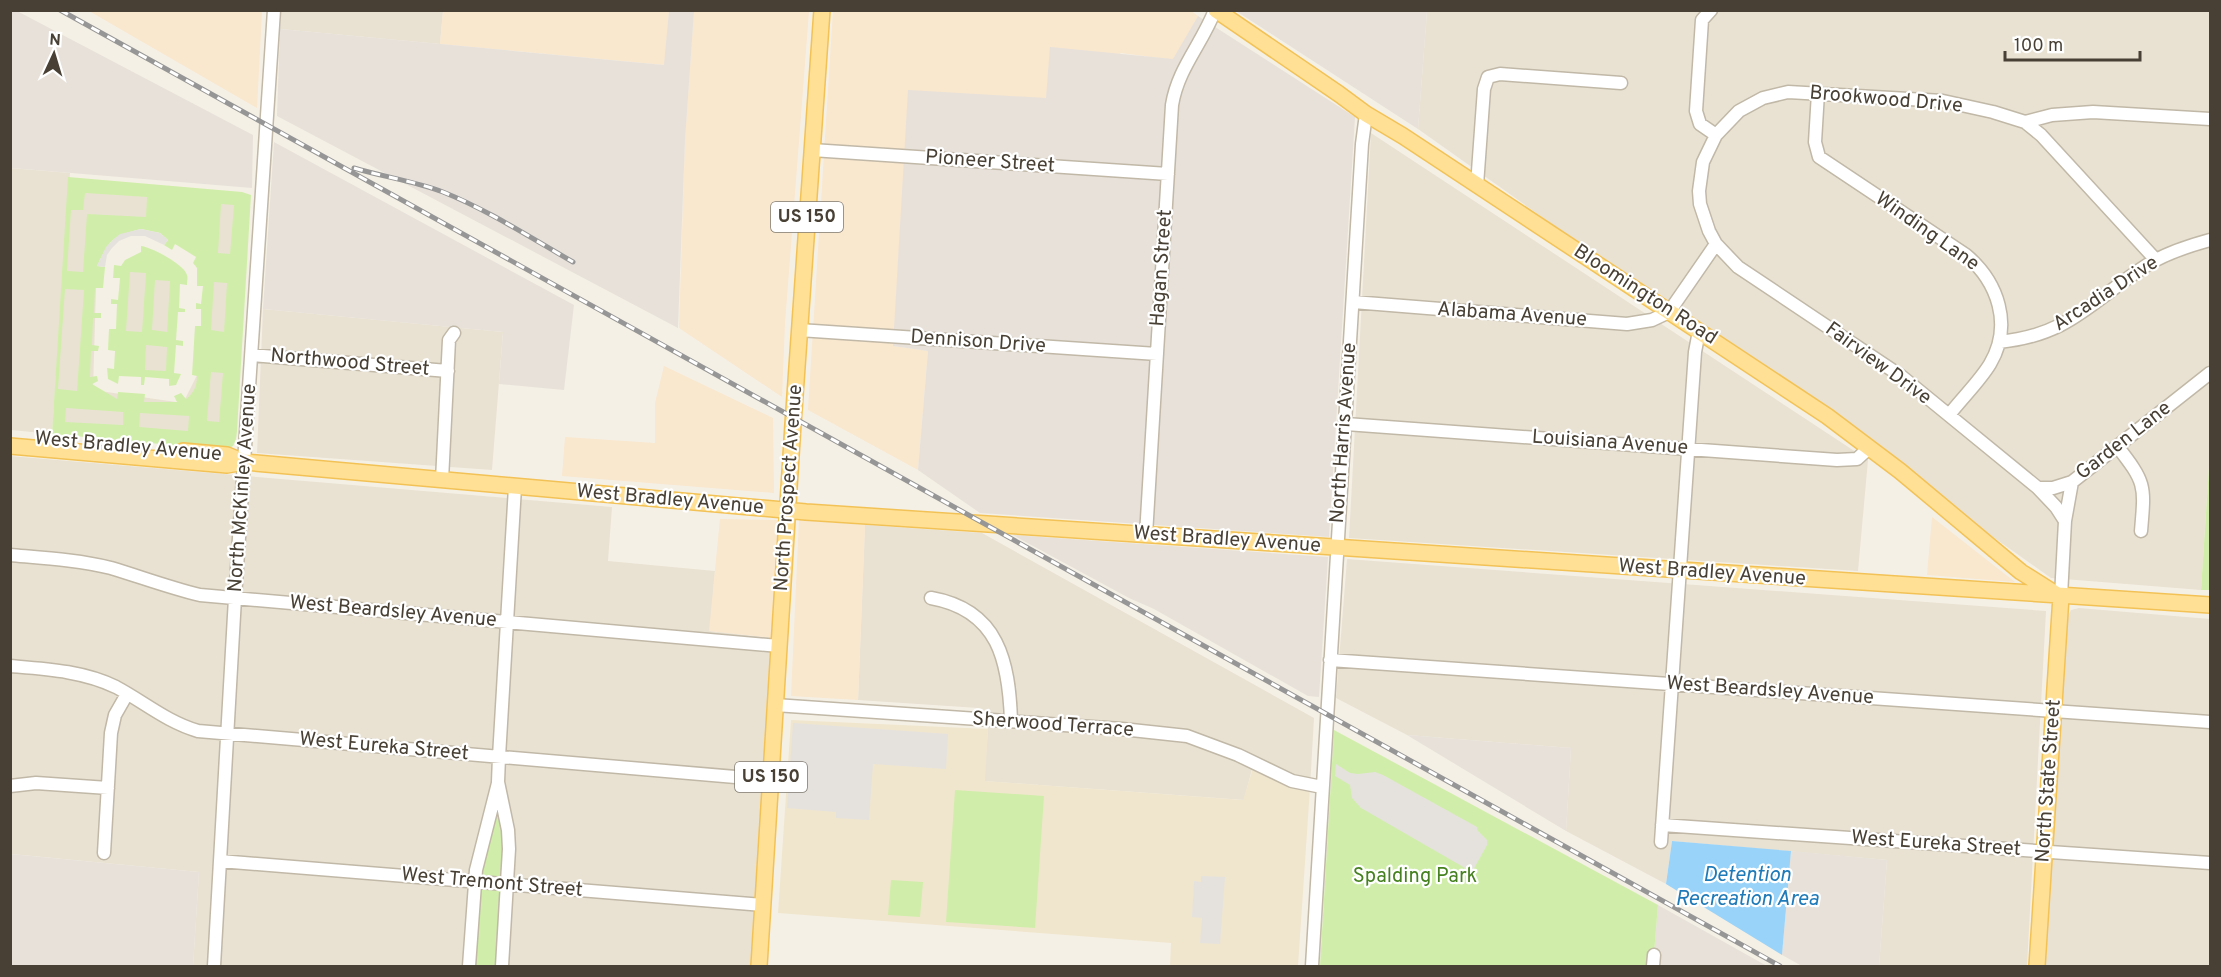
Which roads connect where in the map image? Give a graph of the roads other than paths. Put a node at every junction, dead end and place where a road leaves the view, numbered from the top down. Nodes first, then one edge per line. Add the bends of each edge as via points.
1 (274, 10) edge
2 (822, 10) edge
3 (1215, 10) edge
4 (1711, 10) edge
5 (1621, 82) dead end
6 (1818, 93) junction
7 (1366, 114) junction
8 (2211, 119) edge
9 (2025, 122) junction
10 (1716, 135) junction
11 (812, 150) junction
12 (1168, 174) junction
13 (1477, 185) junction
14 (2211, 240) edge
15 (1716, 244) junction
16 (2156, 260) junction
17 (1353, 302) junction
18 (1670, 312) junction
19 (799, 330) junction
20 (1699, 331) junction
21 (454, 333) dead end
22 (1999, 342) junction
23 (1157, 354) junction
24 (252, 355) junction
25 (448, 371) junction
26 (2211, 373) edge
27 (1948, 415) junction
28 (1346, 424) junction
29 (10, 436) edge
30 (10, 446) edge
31 (2117, 446) junction
32 (1869, 448) junction
33 (1689, 449) junction
34 (244, 462) junction
35 (442, 480) junction
36 (2072, 482) junction
37 (515, 487) junction
38 (2038, 488) junction
39 (787, 510) junction
40 (2065, 522) junction
41 (2141, 531) dead end
42 (1146, 535) junction
43 (1337, 547) junction
44 (10, 555) edge
45 (1680, 570) junction
46 (2061, 596) junction
47 (235, 598) junction
48 (931, 598) dead end
49 (2211, 606) edge
50 (506, 622) junction
51 (779, 646) junction
52 (1330, 660) junction
53 (10, 666) edge
54 (1672, 684) junction
55 (127, 694) junction
56 (775, 705) junction
57 (2054, 711) junction
58 (1011, 721) junction
59 (2211, 722) edge
60 (228, 734) junction
61 (499, 757) junction
62 (771, 780) junction
63 (498, 782) junction
64 (10, 786) edge
65 (1322, 787) junction
66 (108, 788) junction
67 (1662, 825) junction
68 (1661, 842) dead end
69 (2044, 851) junction
70 (104, 853) dead end
71 (220, 861) junction
72 (2211, 863) edge
73 (475, 881) junction
74 (507, 884) junction
75 (763, 905) junction
76 (214, 966) edge
77 (469, 966) edge
78 (502, 966) edge
79 (759, 966) edge
80 (1312, 966) edge
81 (2037, 966) edge

1 - 24 street, North McKinley Avenue
2 - 11 main road, North Prospect Avenue / US 150
3 - 7 main road, Bloomington Road
3 - 12 street, Hagan Street via 1175,89
4 - 10 street via 1702,20 1696,111 1700,124
5 - 13 street via 1500,74 1488,77
6 - 9 street, Brookwood Drive via 1943,101
6 - 10 street, Brookwood Drive via 1788,92 1763,98 1739,111
6 - 22 street, Winding Lane via 1815,142 1819,157 1978,265 1988,276 1999,302
7 - 13 main road, Bloomington Road
7 - 17 street, North Harris Avenue
8 - 9 street via 2093,112
9 - 16 street
10 - 15 street, Brookwood Drive via 1703,162 1699,190 1703,218
11 - 12 street, Pioneer Street
11 - 19 main road, North Prospect Avenue / US 150
12 - 23 street, Hagan Street
13 - 18 main road, Bloomington Road
14 - 16 street, Arcadia Drive
15 - 18 street
15 - 27 street, Fairview Drive via 1738,267 1901,376
16 - 22 street, Arcadia Drive via 2063,325 2033,337
17 - 18 street, Alabama Avenue via 1627,324
17 - 28 street, North Harris Avenue
18 - 20 main road, Bloomington Road
19 - 23 street, Dennison Drive
19 - 39 main road, North Prospect Avenue / US 150
20 - 32 main road, Bloomington Road
20 - 33 street
21 - 25 street via 449,340
22 - 27 street, Winding Lane via 1989,365
23 - 42 street, Hagan Street
24 - 25 street, Northwood Street
24 - 34 street, North McKinley Avenue
25 - 35 street
26 - 31 street, Garden Lane
27 - 38 street, Fairview Drive
28 - 33 street, Louisiana Avenue
28 - 43 street, North Harris Avenue
29 - 34 main road, West Bradley Avenue via 228,455
30 - 34 main road, West Bradley Avenue via 227,465
31 - 36 street, Garden Lane
31 - 41 street via 2143,486
32 - 33 street, Louisiana Avenue via 1862,456 1849,460
32 - 46 main road, Bloomington Road via 2021,573
33 - 45 street
34 - 35 main road, West Bradley Avenue
34 - 47 street, North McKinley Avenue
35 - 37 main road, West Bradley Avenue
36 - 38 street via 2058,488
36 - 40 street, Garden Lane
37 - 39 main road, West Bradley Avenue
37 - 50 street
38 - 40 street, Fairview Drive
39 - 42 main road, West Bradley Avenue
39 - 51 main road, North Prospect Avenue / US 150
40 - 46 street, Garden Lane
42 - 43 main road, West Bradley Avenue
43 - 45 main road, West Bradley Avenue
43 - 52 street, North Harris Avenue
44 - 47 street, West Beardsley Avenue via 86,563 175,590
45 - 46 main road, West Bradley Avenue
45 - 54 street
46 - 49 main road, West Bradley Avenue
46 - 57 main road, North State Street
47 - 50 street, West Beardsley Avenue
47 - 60 street, North McKinley Avenue
48 - 58 street via 966,609 989,631 1007,671
50 - 51 street, West Beardsley Avenue
50 - 61 street
51 - 56 main road, North Prospect Avenue / US 150
52 - 54 street, West Beardsley Avenue
52 - 65 street, North Harris Avenue
53 - 55 street, West Eureka Street via 74,673
54 - 57 street, West Beardsley Avenue
54 - 67 street
55 - 60 street, West Eureka Street via 184,727
55 - 66 street via 113,721
56 - 58 street, Sherwood Terrace
56 - 62 main road, North Prospect Avenue / US 150
57 - 59 street, West Beardsley Avenue
57 - 69 main road, North State Street
58 - 65 street, Sherwood Terrace via 1187,736 1292,781
60 - 61 street, West Eureka Street
60 - 71 street, North McKinley Avenue
61 - 62 street, West Eureka Street
61 - 63 street
62 - 75 main road, North Prospect Avenue / US 150
63 - 73 street
63 - 74 street via 508,830
64 - 66 street via 36,783
65 - 80 street, North Harris Avenue
66 - 70 street
67 - 68 street
67 - 69 street, West Eureka Street
69 - 72 street, West Eureka Street
69 - 81 main road, North State Street
71 - 73 street, West Tremont Street
71 - 76 street, North McKinley Avenue
73 - 74 street, West Tremont Street
73 - 77 street
74 - 75 street, West Tremont Street
74 - 78 street
75 - 79 main road, North Prospect Avenue / US 150

